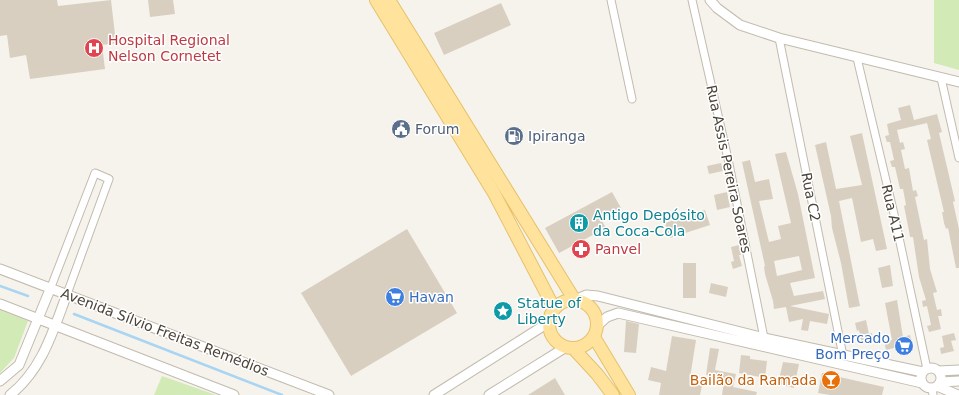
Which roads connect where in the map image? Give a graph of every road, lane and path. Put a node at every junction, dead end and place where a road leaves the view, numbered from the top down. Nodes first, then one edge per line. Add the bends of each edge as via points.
1 (376, 0) edge
2 (389, 0) edge
3 (611, 0) edge
4 (692, 0) edge
5 (710, 0) edge
6 (779, 38) junction
7 (857, 58) junction
8 (941, 78) junction
9 (959, 82) edge
10 (443, 97) junction
11 (632, 99) dead end
12 (959, 158) edge
13 (0, 269) edge
14 (51, 287) junction
15 (67, 294) junction
16 (575, 299) junction
17 (0, 304) edge
18 (554, 308) junction
19 (38, 318) junction
20 (549, 319) junction
21 (56, 325) junction
22 (596, 332) junction
23 (764, 338) junction
24 (569, 347) junction
25 (843, 356) junction
26 (959, 370) edge
27 (925, 371) junction
28 (938, 371) junction
29 (959, 381) edge
30 (0, 382) edge
31 (922, 383) junction
32 (936, 388) edge
33 (10, 395) edge
34 (234, 395) edge
35 (329, 395) edge
36 (434, 395) edge
37 (489, 395) edge
38 (613, 395) edge
39 (629, 395) edge
40 (958, 395) edge

1 - 10 main road
2 - 10 main road
3 - 11 street
4 - 23 street, Rua Assis Pereira Soares via 728,159
5 - 6 street via 740,25
6 - 7 street
6 - 25 street, Rua C2
7 - 8 street
7 - 27 street, Rua A11 via 894,214
8 - 9 street
8 - 12 street
10 - 16 main road
10 - 18 main road
13 - 14 street, Avenida Sílvio Freitas Remédios
14 - 15 street, Avenida Sílvio Freitas Remédios
14 - 15 street via 95,173 109,179
14 - 19 street
15 - 21 street
15 - 35 street, Avenida Sílvio Freitas Remédios
16 - 18 main road via 563,301
16 - 22 main road via 593,311
16 - 23 street via 586,294 598,296
17 - 19 street
18 - 20 main road
19 - 21 street
19 - 30 street via 19,365
20 - 24 main road via 550,331 556,340
20 - 36 street via 540,328
21 - 33 street via 34,370 23,385
21 - 34 street
22 - 24 main road via 585,345
22 - 31 street via 607,317 618,313
22 - 39 main road
23 - 25 street
24 - 37 street
24 - 38 main road via 597,374
25 - 27 street
26 - 28 street
27 - 28 street
27 - 31 street
28 - 32 street via 941,376
29 - 32 street
31 - 32 street via 926,387
32 - 40 street

